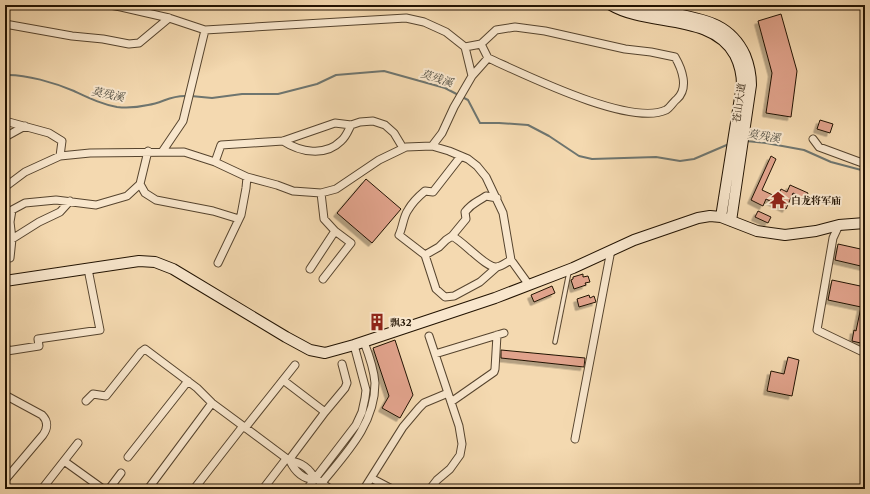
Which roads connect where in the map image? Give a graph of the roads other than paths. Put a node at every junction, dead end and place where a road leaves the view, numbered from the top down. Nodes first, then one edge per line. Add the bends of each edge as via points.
1 (110, 5) edge
2 (611, 5) edge
3 (635, 5) edge
4 (169, 18) junction
5 (5, 24) edge
6 (205, 30) junction
7 (481, 44) junction
8 (465, 47) junction
9 (488, 58) junction
10 (472, 76) junction
11 (742, 114) junction
12 (5, 121) edge
13 (351, 125) junction
14 (25, 126) junction
15 (5, 137) edge
16 (813, 139) dead end
17 (283, 142) junction
18 (432, 146) junction
19 (403, 148) junction
20 (148, 151) junction
21 (162, 152) junction
22 (60, 156) junction
23 (461, 156) junction
24 (215, 162) junction
25 (865, 164) edge
26 (247, 177) junction
27 (140, 184) junction
28 (5, 187) edge
29 (321, 194) junction
30 (497, 198) junction
31 (70, 201) junction
32 (239, 219) junction
33 (726, 219) junction
34 (865, 223) edge
35 (839, 225) junction
36 (335, 231) junction
37 (452, 236) junction
38 (12, 239) junction
39 (611, 250) junction
40 (425, 254) junction
41 (10, 258) dead end
42 (511, 260) junction
43 (218, 263) dead end
44 (497, 267) junction
45 (88, 269) junction
46 (310, 269) dead end
47 (569, 269) junction
48 (323, 279) dead end
49 (5, 281) edge
50 (529, 285) junction
51 (429, 336) dead end
52 (555, 342) dead end
53 (5, 343) edge
54 (359, 344) junction
55 (865, 353) edge
56 (435, 354) junction
57 (342, 364) dead end
58 (295, 365) dead end
59 (283, 380) junction
60 (374, 380) junction
61 (188, 381) junction
62 (364, 382) junction
63 (448, 393) junction
64 (5, 395) edge
65 (86, 401) dead end
66 (451, 402) junction
67 (212, 403) junction
68 (325, 412) junction
69 (244, 427) junction
70 (575, 439) dead end
71 (78, 443) dead end
72 (128, 457) dead end
73 (288, 460) junction
74 (64, 461) junction
75 (121, 473) dead end
76 (371, 478) junction
77 (5, 480) edge
78 (318, 484) edge
79 (42, 489) edge
80 (103, 489) edge
81 (109, 489) edge
82 (148, 489) edge
83 (194, 489) edge
84 (262, 489) edge
85 (307, 489) edge
86 (330, 489) edge
87 (364, 489) edge
88 (392, 489) edge
89 (430, 489) edge

1 - 4 street
2 - 11 street, 苍山大道 via 627,12 703,29 721,38 733,51 741,71
3 - 11 street, 苍山大道 via 706,20 721,27 732,37 744,53 750,69 751,82
4 - 5 street via 139,43 129,44
4 - 6 street
6 - 8 street via 406,18 424,22 446,32
6 - 21 street via 182,121
7 - 8 street
7 - 9 street
7 - 9 street via 496,30 515,27 545,31 675,57 682,69 684,83 680,96 666,110 649,113 621,111 567,93
8 - 10 street
9 - 10 street
10 - 18 street via 442,133
11 - 33 street, 苍山大道 via 726,186
11 - 33 street, 苍山大道 via 737,185
12 - 14 street
13 - 17 street via 329,124
13 - 17 street via 346,136 330,148 307,152
13 - 19 street via 373,121 385,125 394,133
14 - 15 street
14 - 22 street via 49,133 62,141
16 - 25 street via 819,147
17 - 24 street via 220,145
18 - 19 street
18 - 23 street
19 - 29 street via 336,189
20 - 21 street
20 - 22 street
20 - 27 street
21 - 24 street via 184,152
22 - 28 street via 25,172
23 - 30 street via 477,166
23 - 40 street via 433,192 426,191 419,196 407,211 399,235
24 - 26 street
26 - 29 street via 293,191
26 - 32 street
27 - 31 street via 127,196 96,205
27 - 32 street via 145,193 156,200
29 - 36 street via 324,219
30 - 37 street via 486,196 473,203 465,212 466,219
30 - 42 street via 503,213
31 - 38 street via 60,212
31 - 38 street via 25,202 12,210
32 - 43 street
33 - 35 street via 757,231 785,235
33 - 39 street via 706,217 691,220
34 - 35 street
35 - 55 street via 833,238 817,330
36 - 46 street
36 - 48 street via 351,243
37 - 40 street
37 - 44 street via 459,239 489,267
38 - 41 street
39 - 47 street
39 - 70 street
40 - 44 street via 436,289 445,297 454,296 480,282
42 - 44 street
42 - 50 street
45 - 49 street
45 - 53 street via 100,330 38,339 39,346 7,351
45 - 54 street via 139,261 155,262 173,269 310,350 325,353
47 - 50 street
47 - 52 lane
50 - 54 street
51 - 56 street
54 - 60 street via 372,368
54 - 62 street
56 - 63 street
56 - 66 street via 501,334 494,372
57 - 68 street via 347,383
58 - 59 street
59 - 68 street
59 - 69 street
60 - 62 street
60 - 78 street via 368,421 358,437
61 - 65 street via 145,349 106,396 93,394
61 - 67 street
61 - 72 street
62 - 78 street via 365,398 360,420
63 - 66 street
63 - 76 street via 422,405 403,427
64 - 77 street via 42,415 47,425 43,435
66 - 89 street via 459,426 461,450 450,469
67 - 69 street
67 - 82 street
68 - 73 street
69 - 73 street
69 - 83 street
71 - 74 street
73 - 78 street via 306,468
73 - 84 street
74 - 79 street
74 - 80 street
75 - 81 street
76 - 87 street
76 - 88 street
78 - 85 street
78 - 86 street

